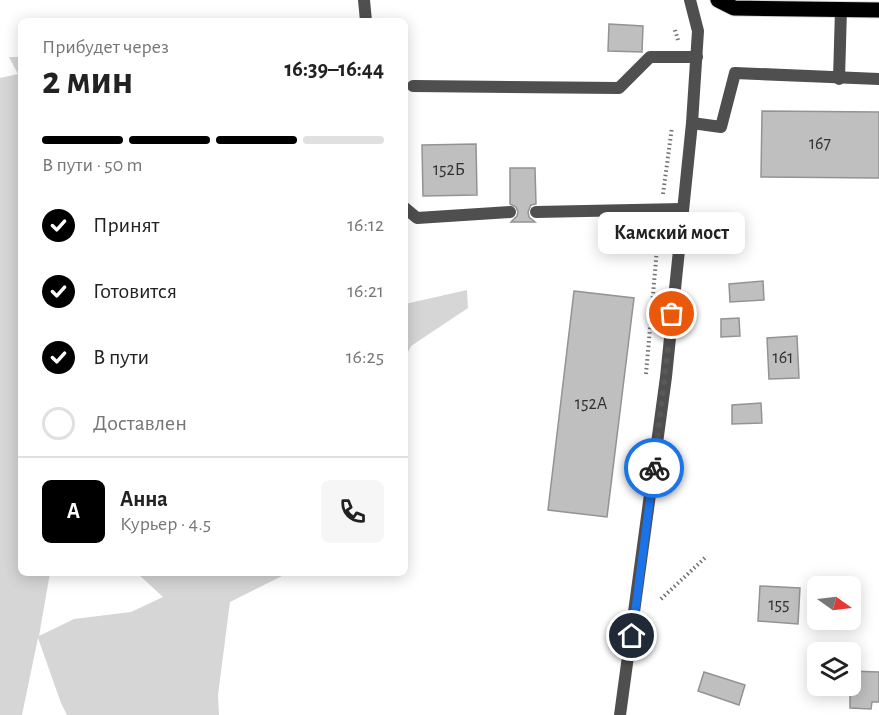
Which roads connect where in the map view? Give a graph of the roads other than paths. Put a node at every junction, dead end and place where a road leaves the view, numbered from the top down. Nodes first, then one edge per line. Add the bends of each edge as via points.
1 (364, 0) edge
2 (690, 0) edge
3 (718, 0) edge
4 (841, 9) junction
5 (879, 10) edge
6 (366, 18) edge
7 (697, 57) junction
8 (839, 79) junction
9 (879, 79) edge
10 (413, 86) dead end
11 (692, 123) junction
12 (682, 209) junction
13 (408, 210) edge
14 (510, 212) dead end
15 (536, 212) dead end
16 (620, 715) edge

1 - 6 street
2 - 7 street via 698,32
3 - 4 main road via 734,8
4 - 5 main road
4 - 8 street
7 - 10 street via 650,57 619,88
7 - 11 street
8 - 9 street
8 - 11 street via 735,73 721,127
11 - 12 street
12 - 15 street
12 - 16 street via 666,376
13 - 14 street via 417,218

